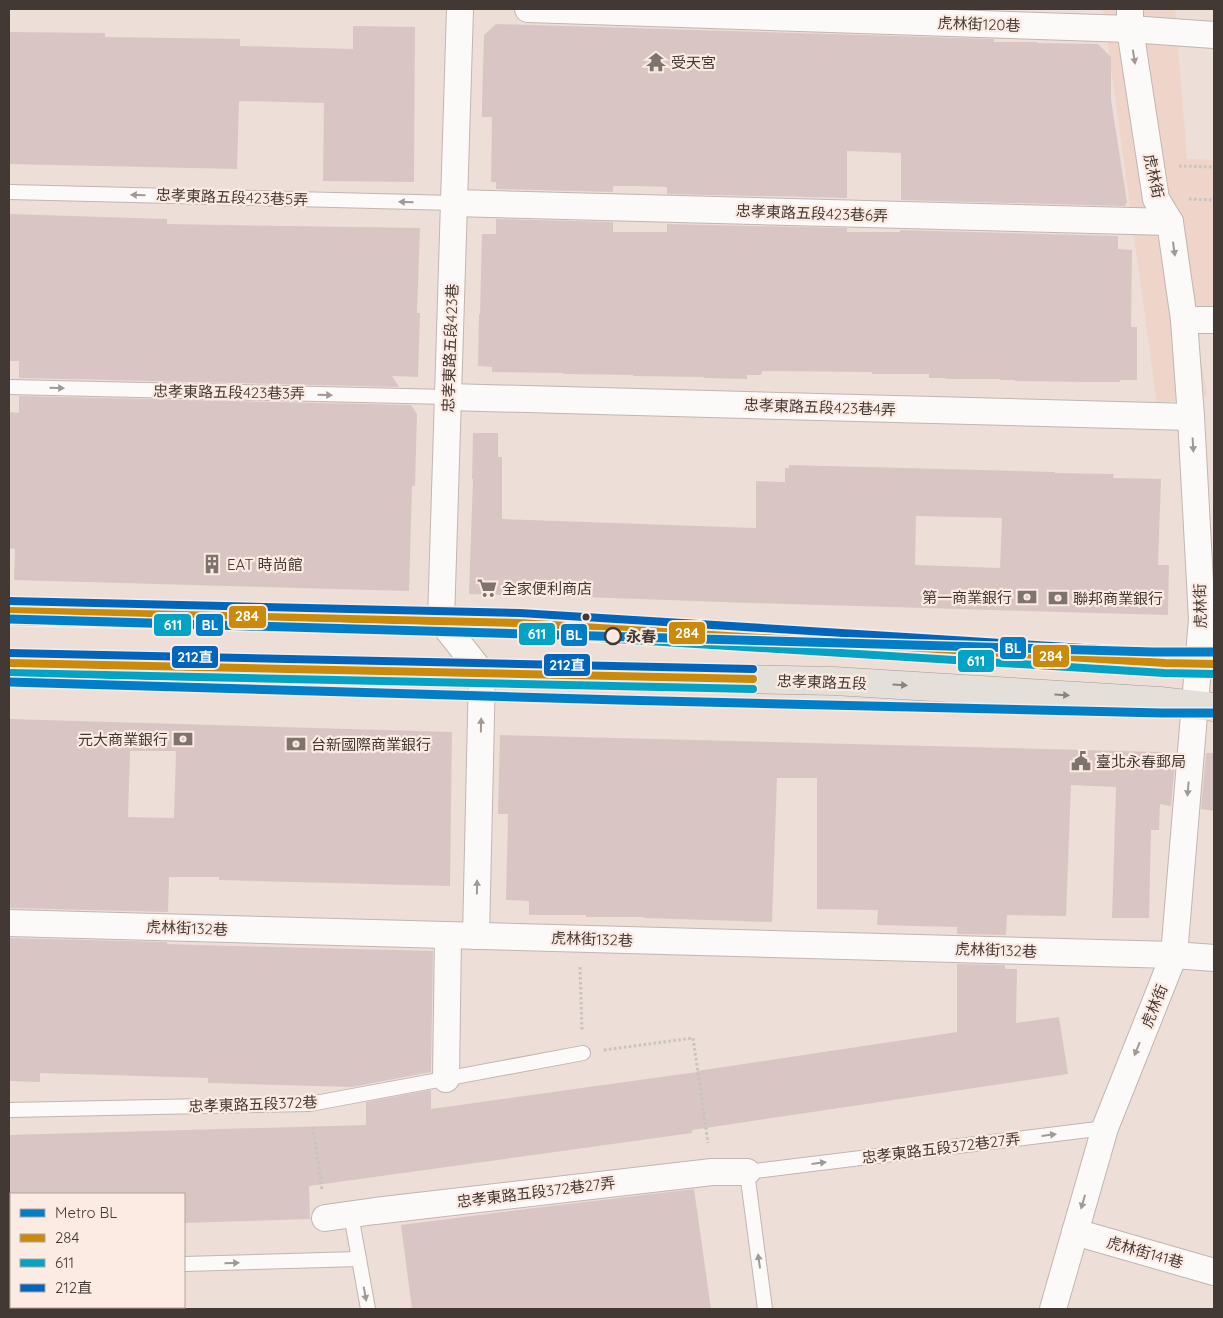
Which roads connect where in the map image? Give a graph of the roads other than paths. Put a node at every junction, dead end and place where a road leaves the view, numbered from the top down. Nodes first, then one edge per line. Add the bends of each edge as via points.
1 (460, 9) edge
2 (528, 9) edge
3 (1130, 19) edge
4 (1214, 35) edge
5 (9, 192) edge
6 (454, 204) junction
7 (1170, 222) junction
8 (1184, 320) junction
9 (1214, 320) edge
10 (9, 387) edge
11 (448, 397) junction
12 (1191, 417) junction
13 (9, 611) edge
14 (441, 621) junction
15 (9, 663) edge
16 (1206, 664) edge
17 (482, 673) junction
18 (1204, 706) edge
19 (9, 923) edge
20 (448, 935) junction
21 (476, 936) junction
22 (1174, 955) junction
23 (1214, 958) edge
24 (583, 1053) road end
25 (446, 1079) junction
26 (9, 1110) edge
27 (1105, 1128) junction
28 (747, 1172) junction
29 (351, 1215) junction
30 (325, 1218) road end
31 (1075, 1232) junction
32 (359, 1259) junction
33 (185, 1264) edge
34 (1214, 1272) edge
35 (368, 1309) edge
36 (765, 1309) edge
37 (1053, 1309) edge

1 - 6 street, 忠孝東路五段423巷
2 - 3 street, 虎林街120巷
3 - 4 street, 虎林街120巷
3 -> 7 street, 虎林街 via 1156,199
6 -> 5 lane, 忠孝東路五段423巷5弄
6 - 7 street, 忠孝東路五段423巷6弄
6 - 11 street, 忠孝東路五段423巷
7 -> 8 street, 虎林街
8 - 9 street
8 - 12 street, 虎林街
10 -> 11 lane, 忠孝東路五段423巷3弄
11 - 12 street, 忠孝東路五段423巷4弄
11 - 14 street, 忠孝東路五段423巷
12 -> 16 street, 虎林街
13 - 14 main road
14 - 16 main road
14 - 17 street
15 - 17 main road, 忠孝東路五段
16 - 18 street, 虎林街
17 -> 18 main road, 忠孝東路五段 via 834,681
21 -> 17 street
18 -> 22 street, 虎林街
19 - 20 street, 虎林街132巷
20 - 21 street, 虎林街132巷
20 - 25 street
21 - 22 street, 虎林街132巷
22 - 23 street, 虎林街132巷
22 -> 27 street, 虎林街
24 - 25 lane, 忠孝東路五段372巷
25 - 26 lane, 忠孝東路五段372巷 via 310,1104
28 -> 27 lane, 忠孝東路五段372巷27弄
27 -> 31 street, 虎林街
28 - 29 street, 忠孝東路五段372巷27弄 via 712,1172
36 -> 28 lane
29 - 30 street, 忠孝東路五段372巷27弄
29 - 32 lane
31 - 34 street, 虎林街141巷
31 - 37 street, 虎林街
33 -> 32 lane
32 -> 35 lane

